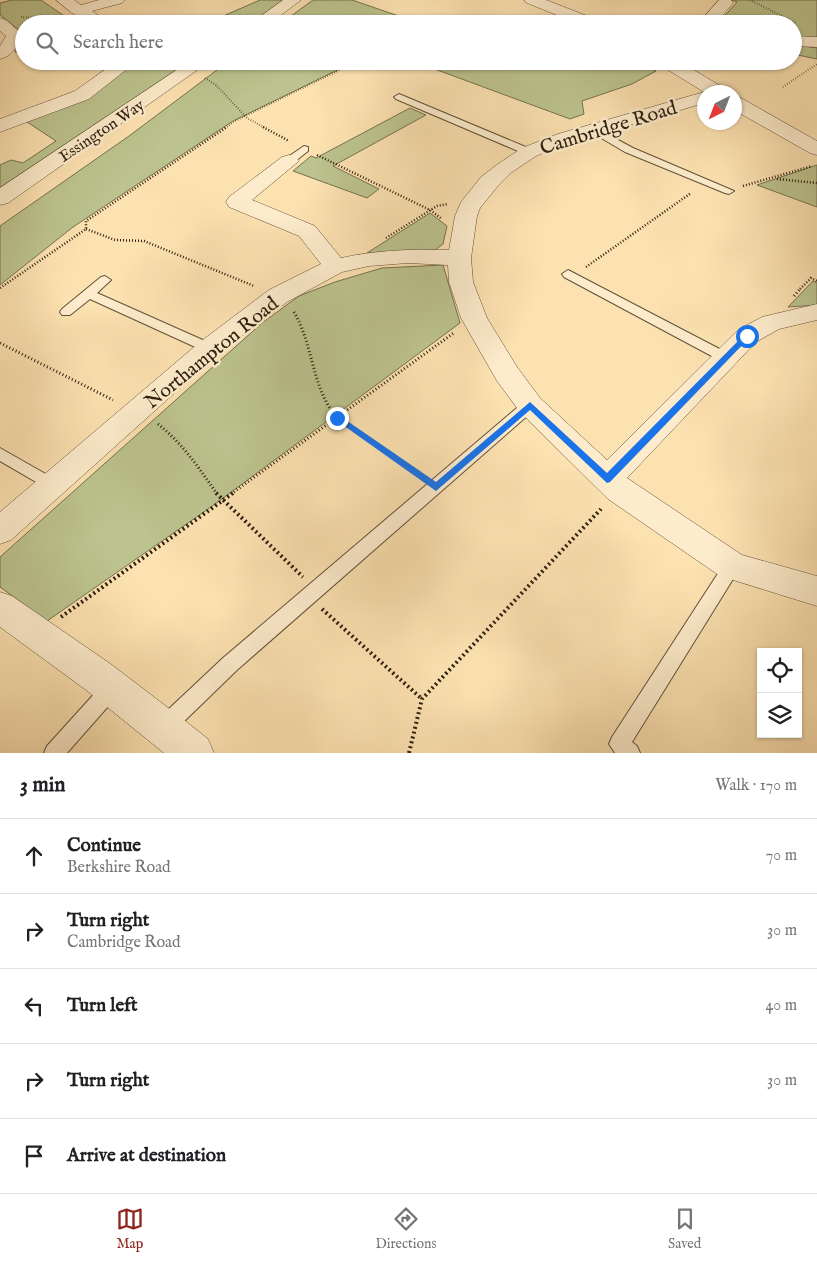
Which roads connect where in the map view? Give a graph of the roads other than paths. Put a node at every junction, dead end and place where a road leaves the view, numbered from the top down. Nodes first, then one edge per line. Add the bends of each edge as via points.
1 (64, 0) edge
2 (117, 0) edge
3 (293, 0) edge
4 (534, 0) edge
5 (726, 3) dead end
6 (78, 10) junction
7 (87, 15) edge
8 (271, 15) edge
9 (572, 15) edge
10 (715, 15) edge
11 (0, 23) edge
12 (802, 41) edge
13 (817, 42) edge
14 (0, 54) edge
15 (117, 70) edge
16 (189, 70) edge
17 (681, 70) edge
18 (706, 85) edge
19 (399, 97) dead end
20 (697, 100) edge
21 (742, 107) edge
22 (0, 126) edge
23 (594, 130) junction
24 (817, 149) edge
25 (529, 152) junction
26 (297, 155) road end
27 (729, 191) road end
28 (0, 198) edge
29 (461, 246) junction
30 (344, 265) junction
31 (570, 276) road end
32 (106, 280) dead end
33 (89, 294) junction
34 (66, 312) dead end
35 (817, 312) edge
36 (209, 348) junction
37 (726, 358) junction
38 (530, 405) junction
39 (0, 454) edge
40 (53, 485) junction
41 (613, 485) junction
42 (0, 531) edge
43 (732, 566) junction
44 (817, 591) edge
45 (0, 607) edge
46 (112, 688) junction
47 (163, 727) junction
48 (54, 753) edge
49 (194, 753) edge
50 (630, 753) edge

1 - 6 street
2 - 6 street
3 - 8 street
4 - 9 street
5 - 10 street
6 - 7 street
11 - 14 street via 15,35 8,48
12 - 13 street
15 - 22 street via 82,94
16 - 28 street, Essington Way
17 - 18 street
19 - 25 lane
20 - 23 street, Cambridge Road
21 - 24 street
23 - 25 street, Cambridge Road
23 - 27 lane via 629,150
25 - 29 street, Cambridge Road via 489,182 474,201 466,216
26 - 30 street via 237,202 307,231
29 - 30 street, Northampton Road
29 - 38 street, Cambridge Road via 461,282 474,318 507,374
30 - 36 street, Northampton Road via 278,296
31 - 37 lane
32 - 33 lane
33 - 34 lane
33 - 36 lane
35 - 37 street via 771,323 747,336
36 - 40 street, Northampton Road
37 - 41 street
38 - 41 street, Cambridge Road
38 - 47 lane via 230,664
39 - 40 lane
40 - 42 street, Northampton Road
41 - 43 street, Cambridge Road
43 - 44 street, Cambridge Road
43 - 50 lane via 618,744
45 - 46 street
46 - 47 street
46 - 48 lane
47 - 49 street

